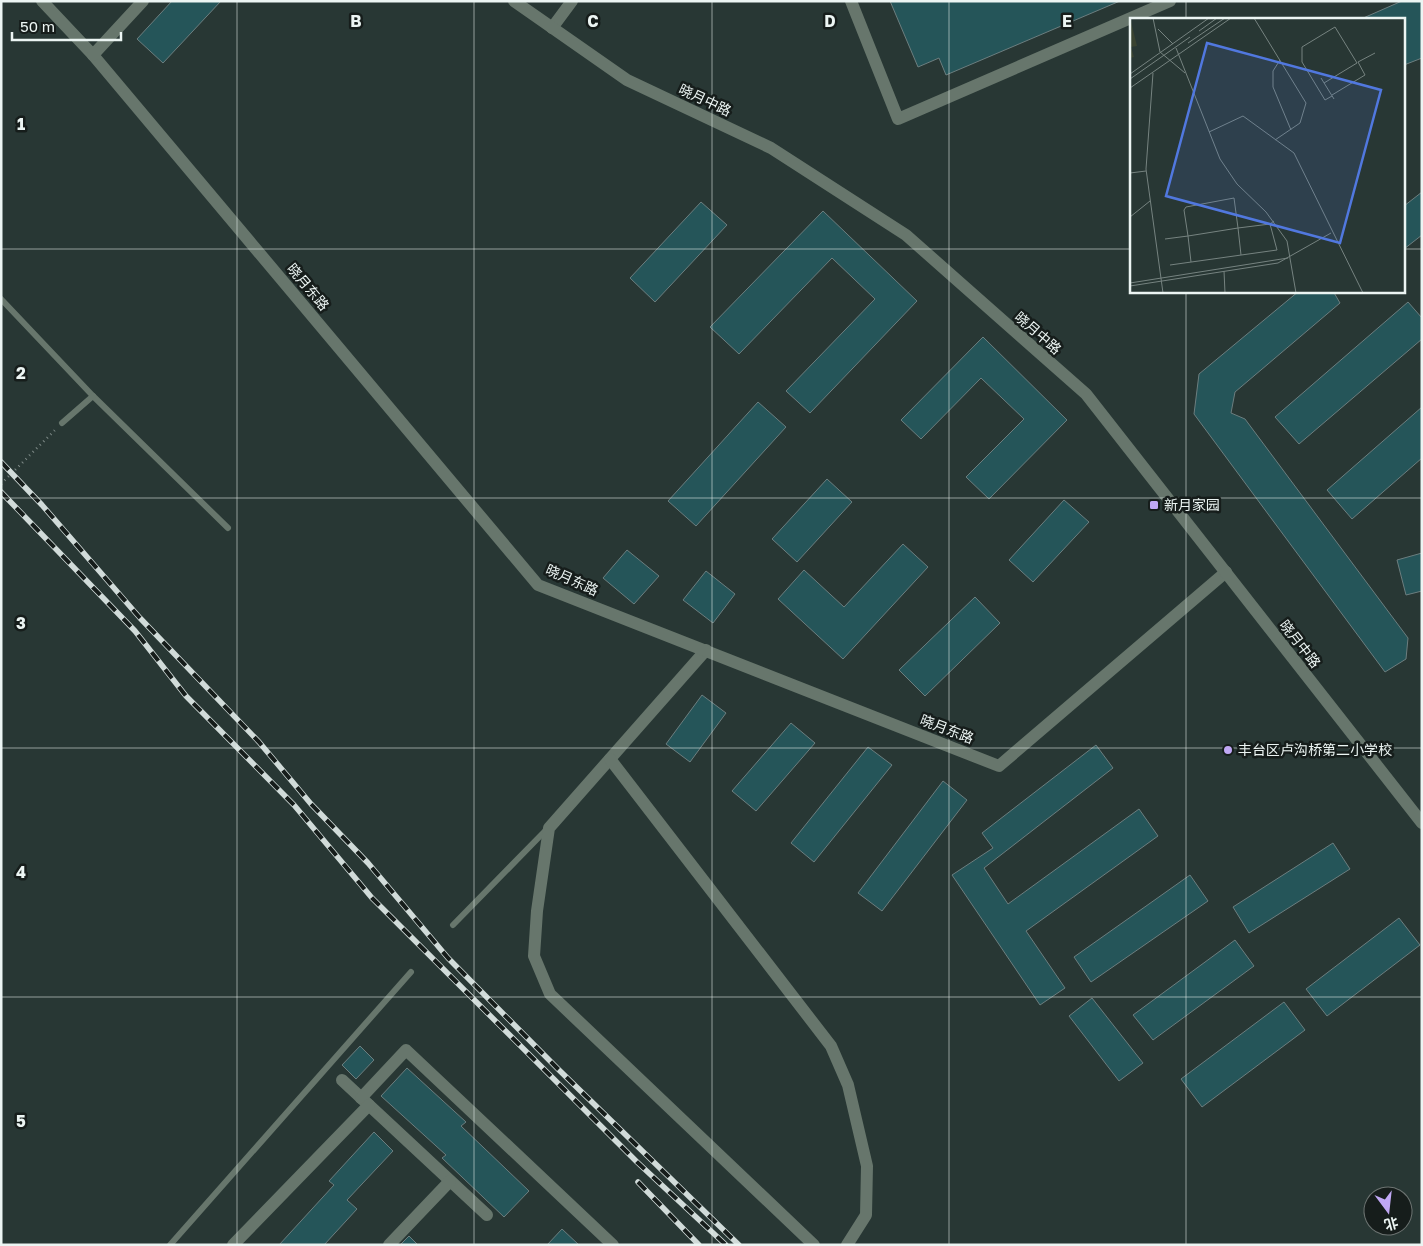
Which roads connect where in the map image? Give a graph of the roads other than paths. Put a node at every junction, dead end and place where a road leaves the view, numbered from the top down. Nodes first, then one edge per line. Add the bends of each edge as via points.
1 (42, 1) edge
2 (143, 1) edge
3 (514, 1) edge
4 (572, 1) edge
5 (851, 1) edge
6 (1170, 1) edge
7 (1130, 18) edge
8 (1131, 18) edge
9 (552, 28) junction
10 (93, 55) junction
11 (1, 299) edge
12 (93, 396) junction
13 (62, 423) road end
14 (228, 528) dead end
15 (1226, 572) junction
16 (706, 650) junction
17 (610, 759) junction
18 (1422, 823) edge
19 (549, 828) junction
20 (453, 925) dead end
21 (411, 972) dead end
22 (342, 1080) dead end
23 (365, 1101) junction
24 (450, 1181) junction
25 (487, 1215) dead end
26 (170, 1245) edge
27 (234, 1245) edge
28 (389, 1245) edge
29 (613, 1245) edge
30 (814, 1245) edge
31 (847, 1245) edge

1 - 10 street, 晓月东路
2 - 10 street
3 - 9 street, 晓月中路
4 - 9 street
5 - 7 street via 898,119
6 - 8 street
9 - 15 street, 晓月中路 via 628,80 771,148 906,236 1086,394
10 - 16 street, 晓月东路 via 538,584
11 - 12 lane
12 - 13 lane
12 - 14 lane
15 - 16 street, 晓月东路 via 999,766
15 - 18 street, 晓月中路
16 - 17 street
17 - 19 street
17 - 31 street via 831,1046 848,1085 867,1166 866,1215
19 - 20 lane
19 - 30 street via 534,956 550,994
21 - 26 lane
22 - 23 street
23 - 24 street
23 - 27 street
23 - 29 street via 406,1050
24 - 25 street
24 - 28 street

